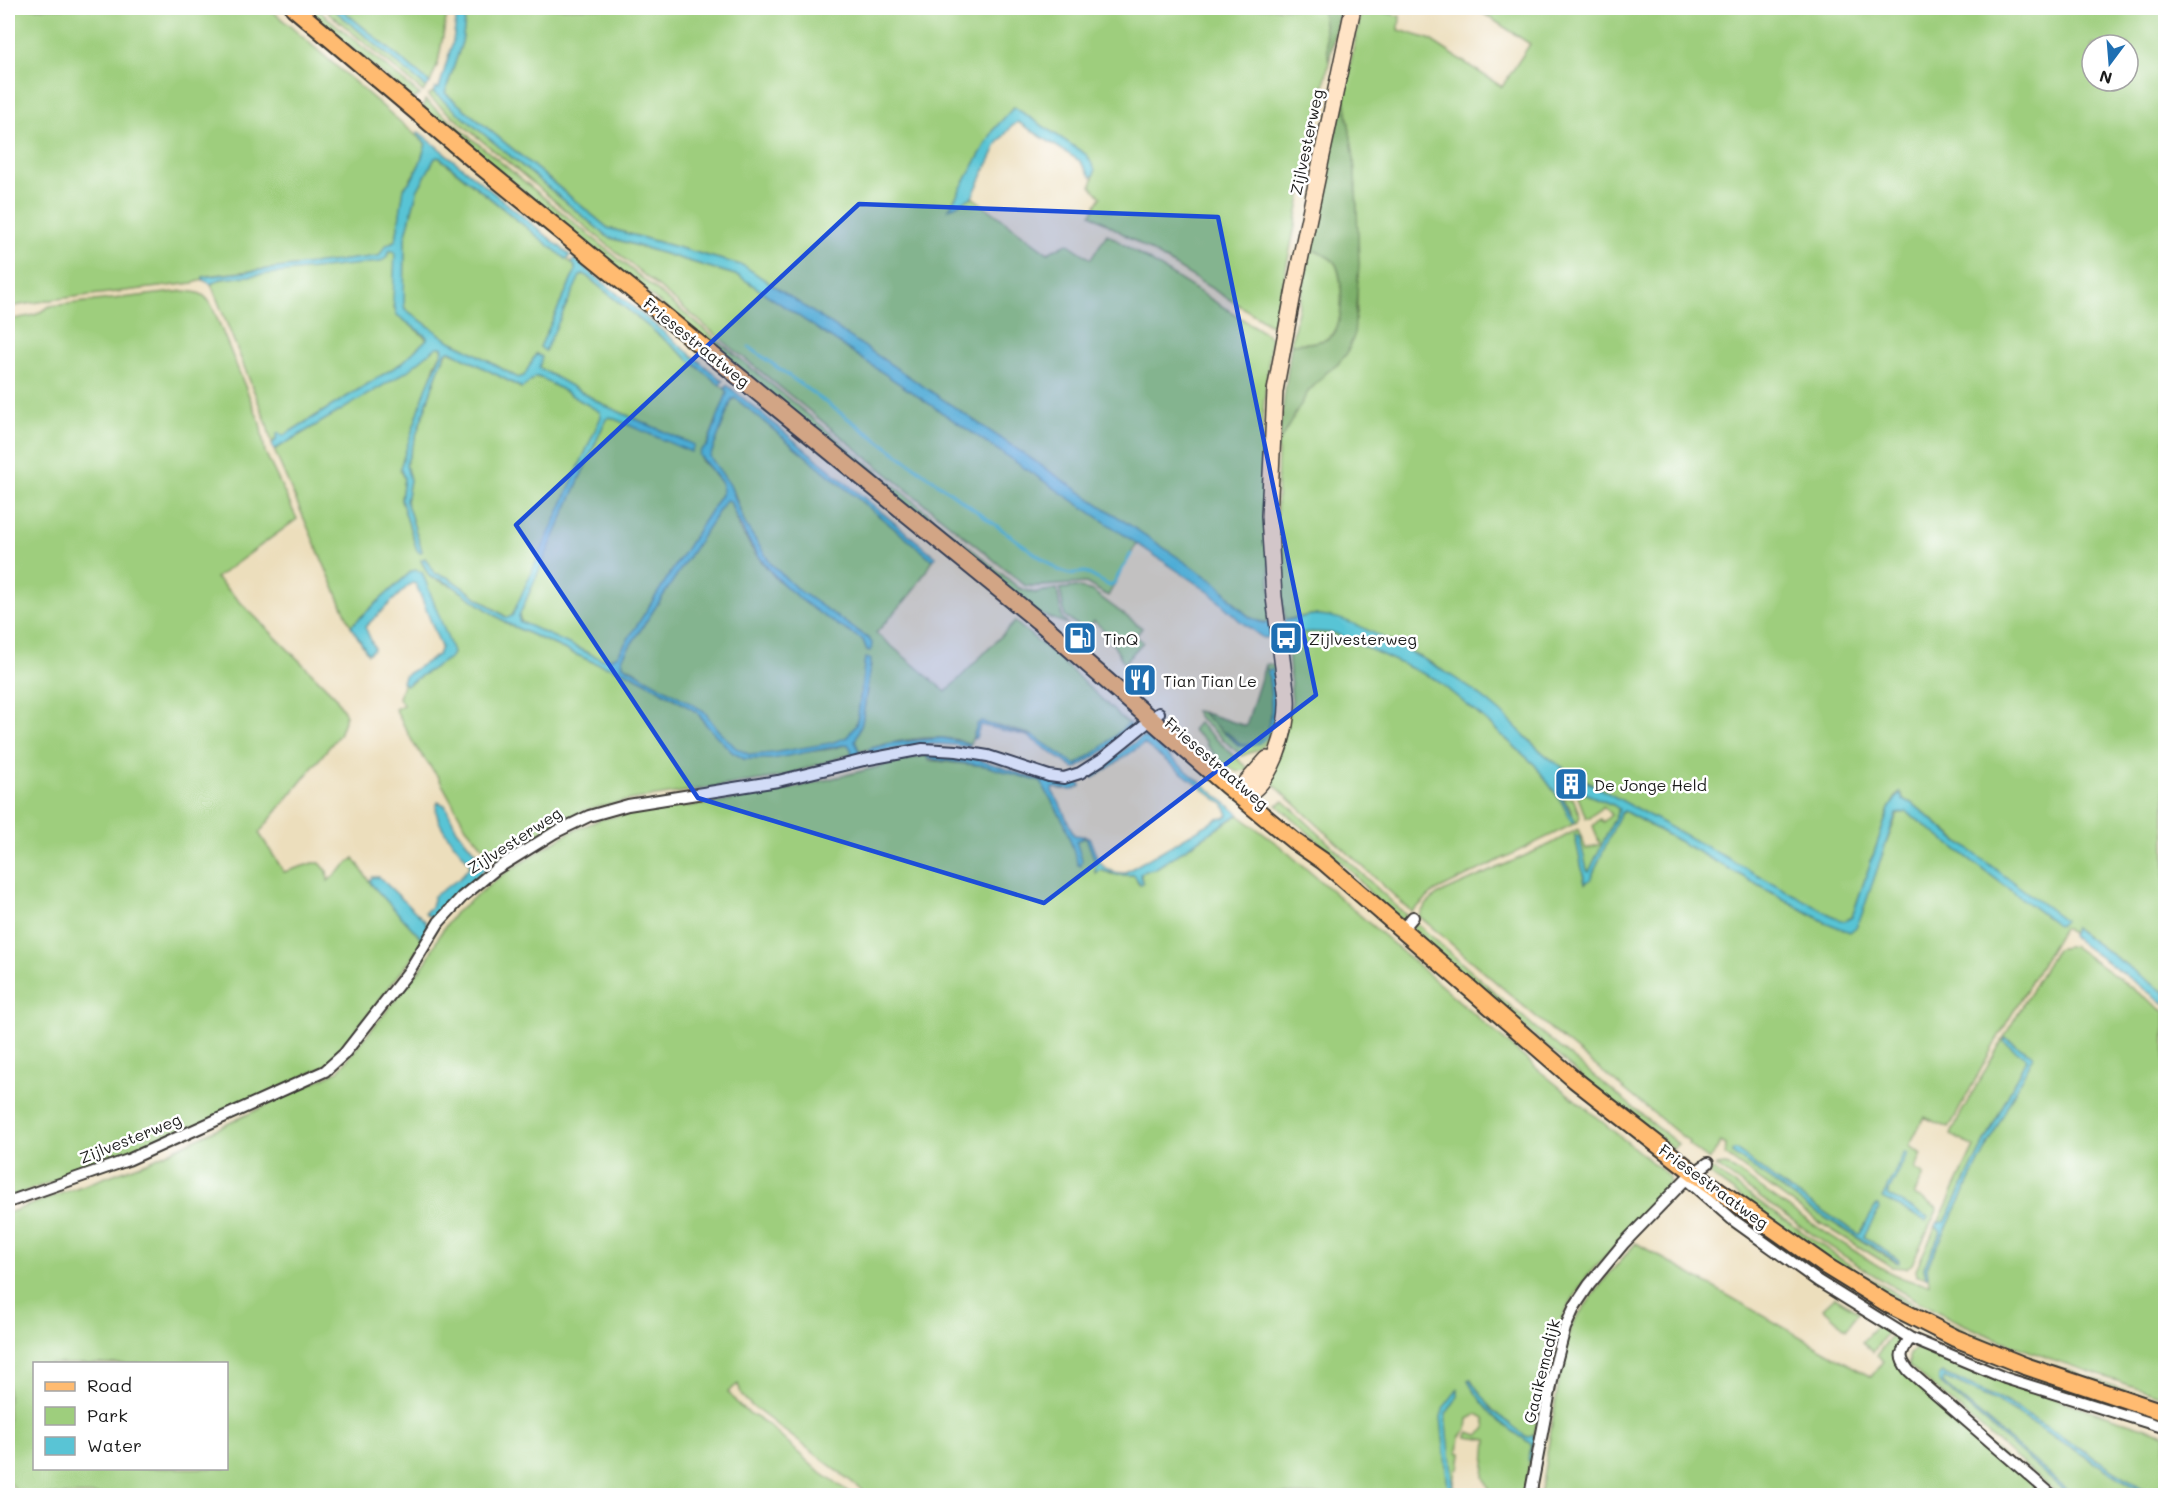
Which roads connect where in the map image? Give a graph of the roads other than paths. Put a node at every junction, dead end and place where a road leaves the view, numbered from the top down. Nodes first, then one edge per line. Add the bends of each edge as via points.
1 (294, 8) edge
2 (1353, 8) edge
3 (1155, 716) junction
4 (1245, 792) junction
5 (1708, 1163) dead end
6 (1690, 1176) junction
7 (8, 1202) edge
8 (1910, 1338) junction
9 (2166, 1413) edge
10 (2166, 1428) edge
11 (1530, 1496) edge
12 (2053, 1496) edge

1 - 3 main road, Friesestraatweg via 482,167
2 - 4 main road, Zijlvesterweg via 1275,391 1270,556 1288,712 1286,727 1269,771
3 - 4 main road, Friesestraatweg
3 - 7 street, Zijlvesterweg via 1096,763 1064,778 988,756 923,749 778,781 628,805 589,816 496,869 462,897 435,927 396,988 332,1066 160,1147
4 - 6 main road, Friesestraatweg via 1294,841 1408,923 1575,1080
5 - 6 street, Gaaikemadijk
6 - 8 street, Friesestraatweg via 1733,1220 1818,1281
6 - 9 main road, Friesestraatweg via 1826,1266 1921,1321 2025,1366
6 - 11 street, Gaaikemadijk via 1623,1244 1575,1306 1554,1370
8 - 10 street, Friesestraatweg via 2005,1378
8 - 12 street via 1901,1356 1909,1371

